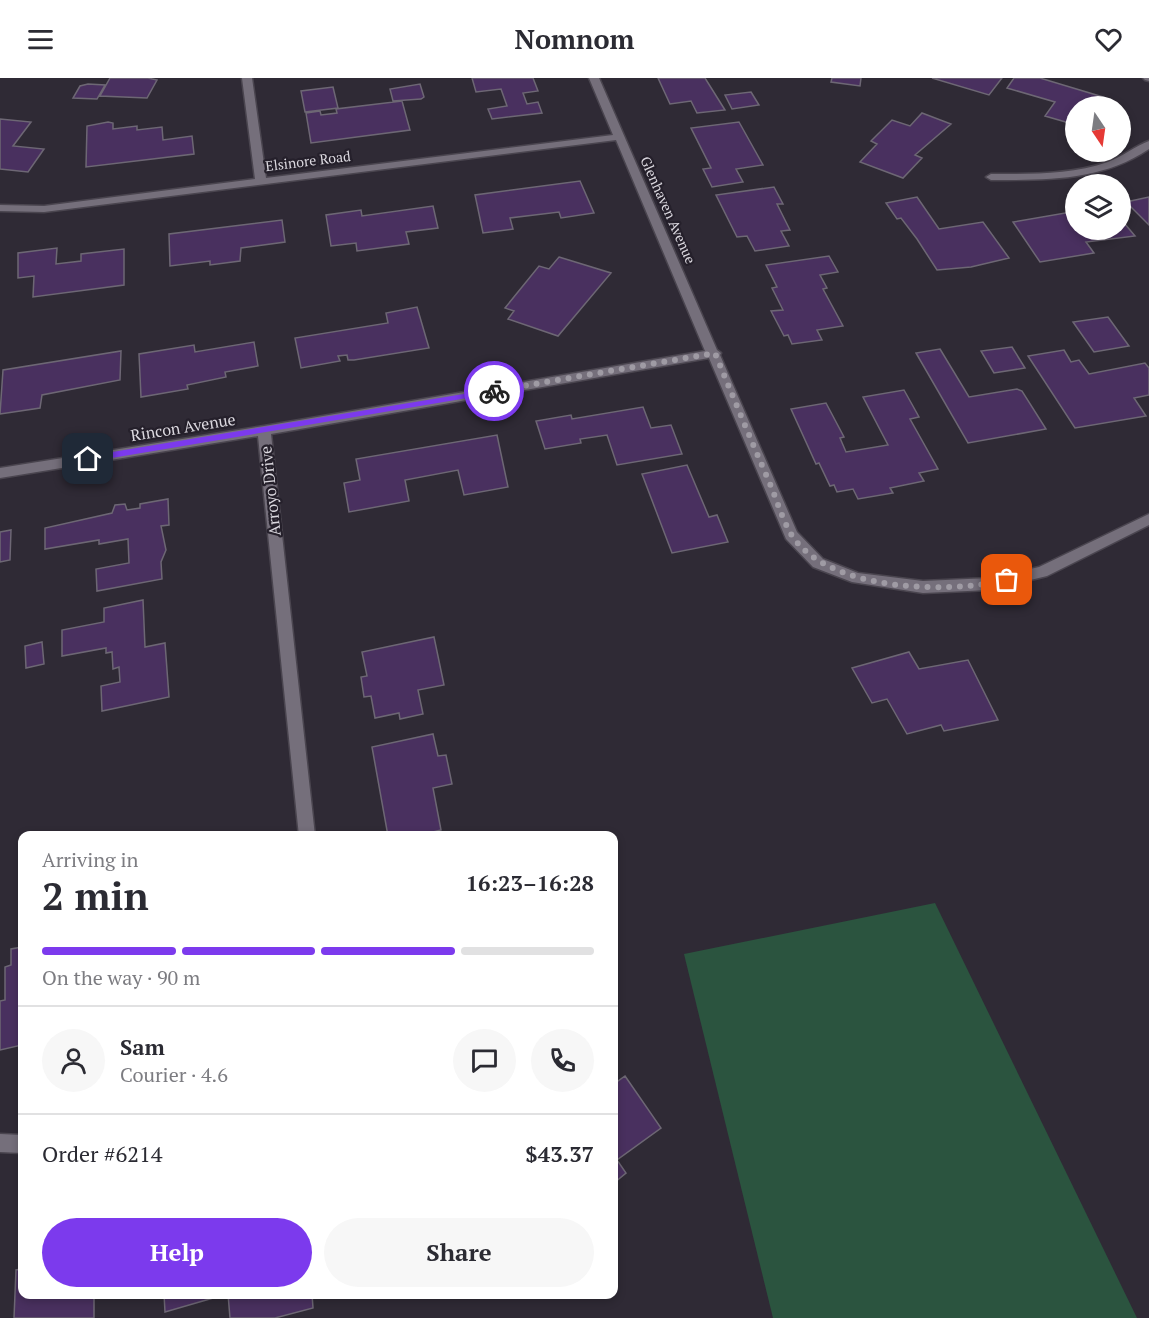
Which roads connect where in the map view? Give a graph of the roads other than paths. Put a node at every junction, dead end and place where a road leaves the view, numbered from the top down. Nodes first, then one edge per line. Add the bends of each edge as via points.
1 (247, 78) edge
2 (594, 78) edge
3 (619, 136) junction
4 (1149, 144) edge
5 (991, 177) dead end
6 (261, 182) junction
7 (0, 208) edge
8 (715, 353) junction
9 (264, 431) junction
10 (0, 472) edge
11 (1149, 519) edge
12 (306, 831) edge
13 (0, 1143) edge
14 (18, 1144) edge

1 - 6 street
2 - 3 street, Glenhaven Avenue
3 - 6 street, Elsinore Road
3 - 8 street, Glenhaven Avenue
4 - 5 street via 1109,167 1042,177
6 - 7 street, Elsinore Road via 44,209
8 - 9 street, Arroyo Drive
8 - 11 street via 791,535 818,562 858,578 923,587 990,584 1042,572
9 - 10 street, Rincon Avenue
9 - 12 street, Arroyo Drive
13 - 14 street

